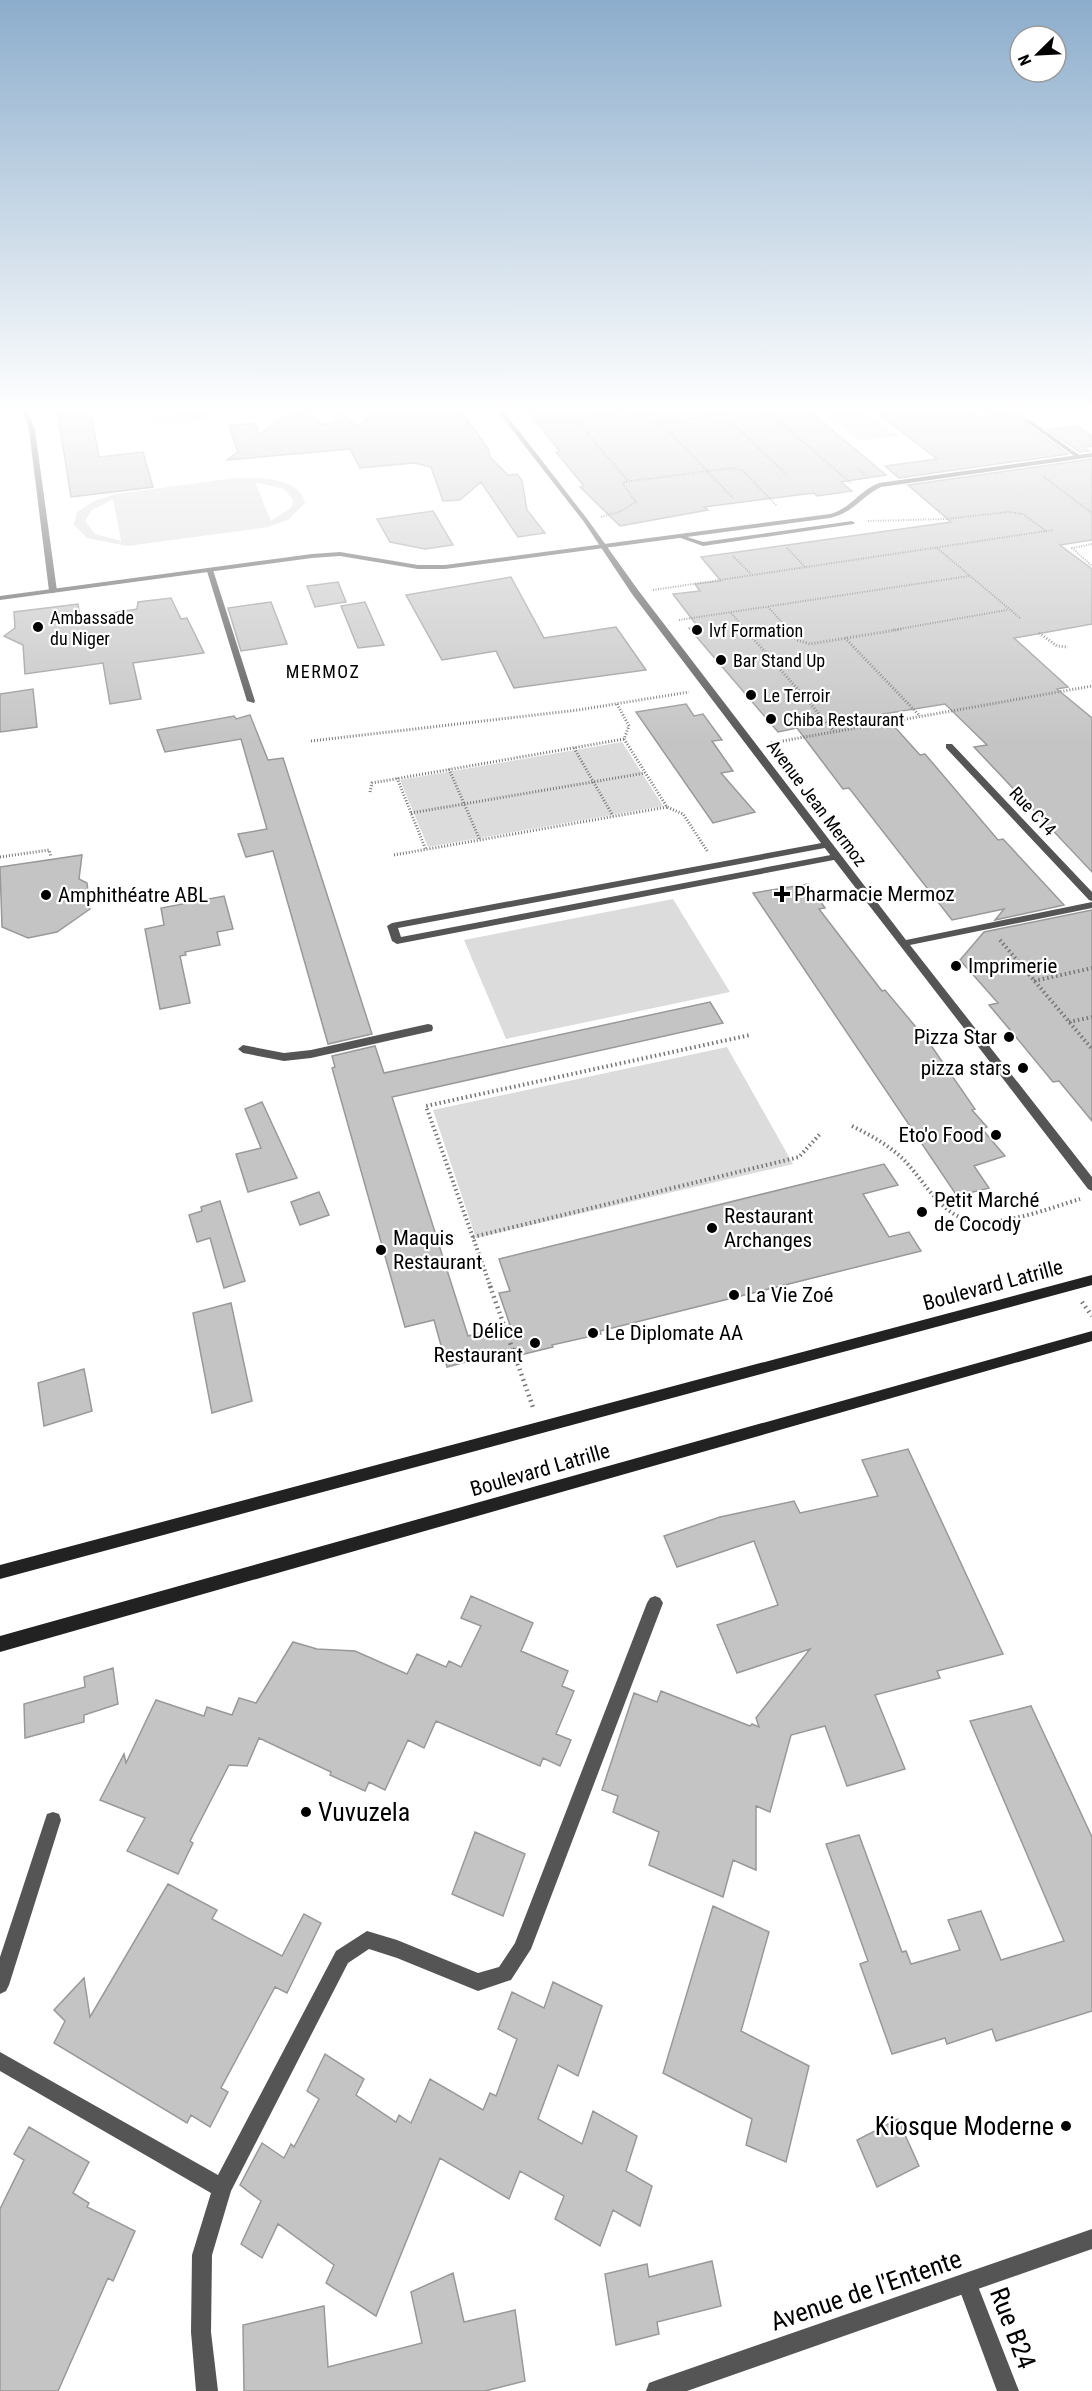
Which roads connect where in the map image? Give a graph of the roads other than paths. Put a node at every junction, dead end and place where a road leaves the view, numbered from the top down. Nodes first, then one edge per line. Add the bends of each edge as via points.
1 (44, 521) edge
2 (586, 521) edge
3 (800, 521) edge
4 (852, 523) road end
5 (681, 537) junction
6 (604, 547) junction
7 (209, 570) junction
8 (53, 591) junction
9 (0, 598) edge
10 (250, 701) dead end
11 (949, 746) dead end
12 (827, 845) junction
13 (836, 857) junction
14 (1092, 898) edge
15 (1092, 905) edge
16 (905, 943) junction
17 (428, 1028) dead end
18 (243, 1049) dead end
19 (1092, 1186) edge
20 (1092, 1280) edge
21 (1092, 1336) edge
22 (0, 1572) edge
23 (656, 1603) dead end
24 (0, 1644) edge
25 (52, 1820) dead end
26 (0, 1985) edge
27 (0, 2061) edge
28 (222, 2188) junction
29 (1092, 2239) edge
30 (967, 2283) junction
31 (207, 2391) edge
32 (657, 2391) edge
33 (1008, 2391) edge

1 - 8 street
2 - 6 street, Avenue Jean Mermoz
3 - 5 street
4 - 5 street via 700,544
5 - 6 street
6 - 7 street via 445,567 418,567 339,554
6 - 12 street, Avenue Jean Mermoz
7 - 8 street
7 - 10 street
8 - 9 street
11 - 14 street, Rue C14
12 - 13 street, Avenue Jean Mermoz
12 - 13 street via 392,926 398,941
13 - 16 street, Avenue Jean Mermoz
15 - 16 street
16 - 19 street, Avenue Jean Mermoz
17 - 18 street via 285,1057
20 - 22 main road, Boulevard Latrille
21 - 24 main road, Boulevard Latrille
23 - 28 street via 522,1949 505,1974 478,1982 367,1940 342,1957
25 - 26 street
27 - 28 street
28 - 31 street via 202,2255 201,2332
29 - 30 street, Avenue de l'Entente
30 - 32 street, Avenue de l'Entente
30 - 33 street, Rue B24

